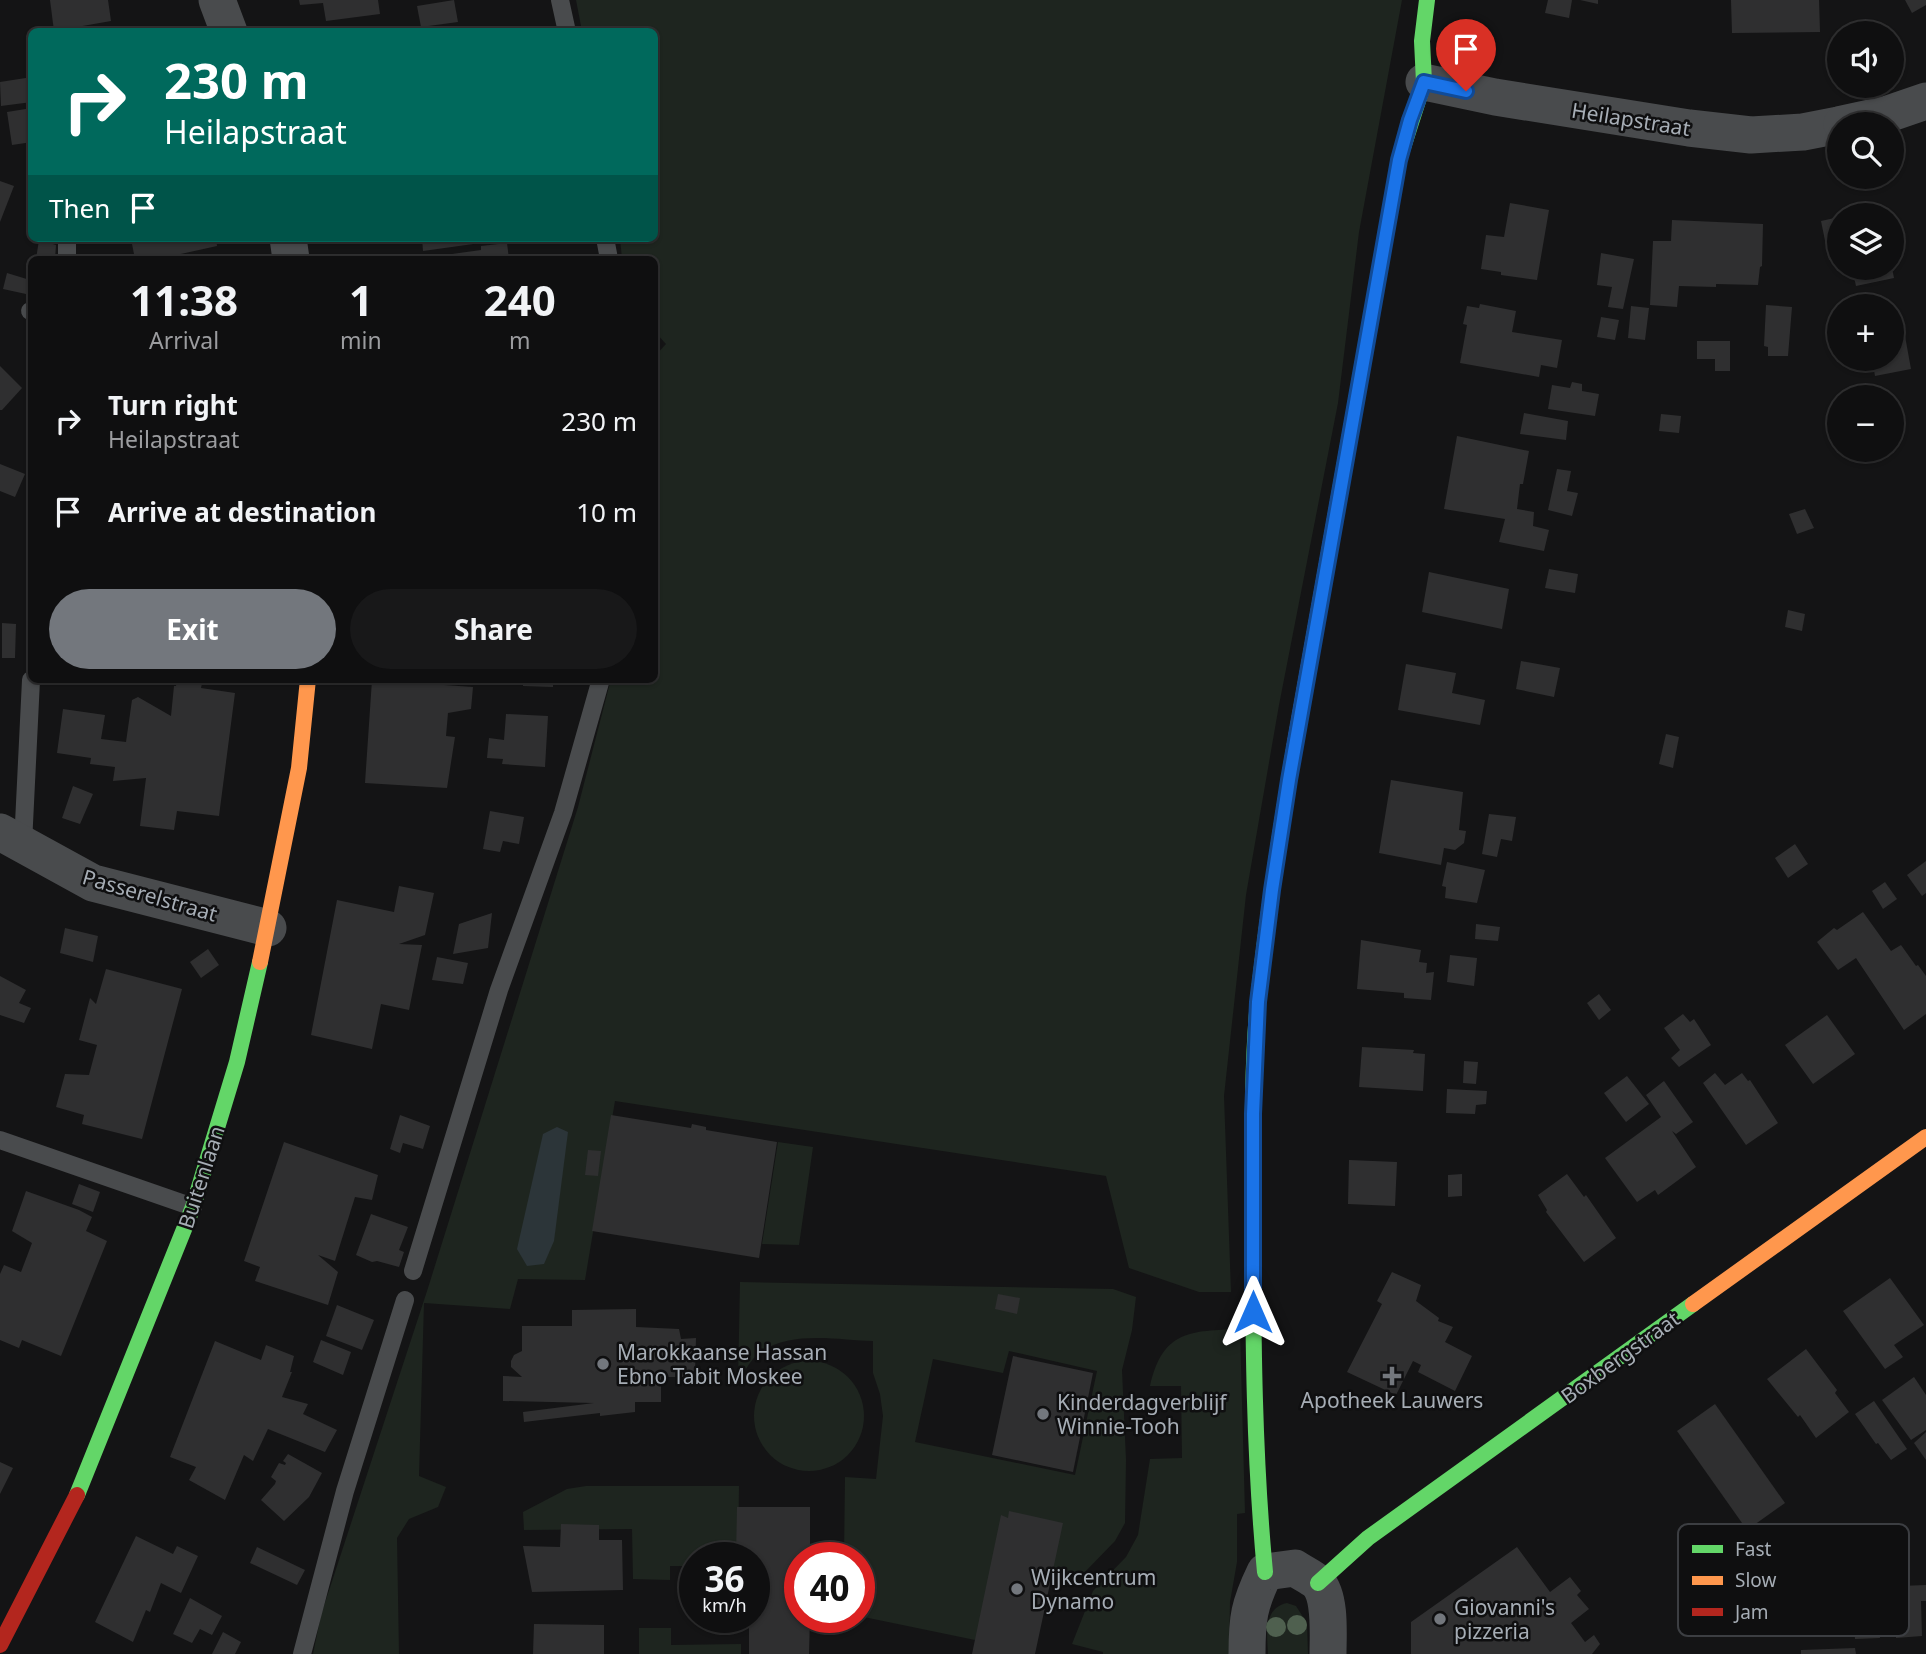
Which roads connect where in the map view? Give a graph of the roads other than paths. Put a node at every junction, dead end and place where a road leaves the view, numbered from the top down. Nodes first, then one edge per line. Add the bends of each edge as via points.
1 (217, 0) edge
2 (560, 0) edge
3 (1427, 0) edge
4 (228, 28) edge
5 (566, 28) edge
6 (1424, 82) junction
7 (1926, 101) edge
8 (1894, 112) edge
9 (1827, 128) edge
10 (31, 683) edge
11 (308, 683) edge
12 (600, 683) edge
13 (11, 838) edge
14 (268, 928) junction
15 (1926, 1137) edge
16 (0, 1140) edge
17 (193, 1207) junction
18 (413, 1271) dead end
19 (405, 1300) dead end
20 (1265, 1572) junction
21 (1318, 1583) junction
22 (0, 1645) edge
23 (302, 1654) edge
24 (1247, 1654) edge
25 (1328, 1654) edge

1 - 4 street
2 - 5 lane
3 - 6 street
6 - 9 street, Heilapstraat via 1689,128 1751,135
6 - 20 street via 1399,160 1284,807 1258,1002 1253,1312 1259,1521
7 - 8 street, Heilapstraat
10 - 13 lane
11 - 14 street, Buitenlaan via 299,768
12 - 18 lane
13 - 14 street, Passerelstraat via 93,883
14 - 17 street, Buitenlaan via 237,1062
15 - 21 street, Boxbergstraat via 1368,1538
16 - 17 lane
17 - 22 street, Buitenlaan via 82,1485
19 - 23 lane via 345,1491
20 - 21 street via 1295,1568
20 - 24 street via 1247,1619
21 - 25 street via 1328,1616

